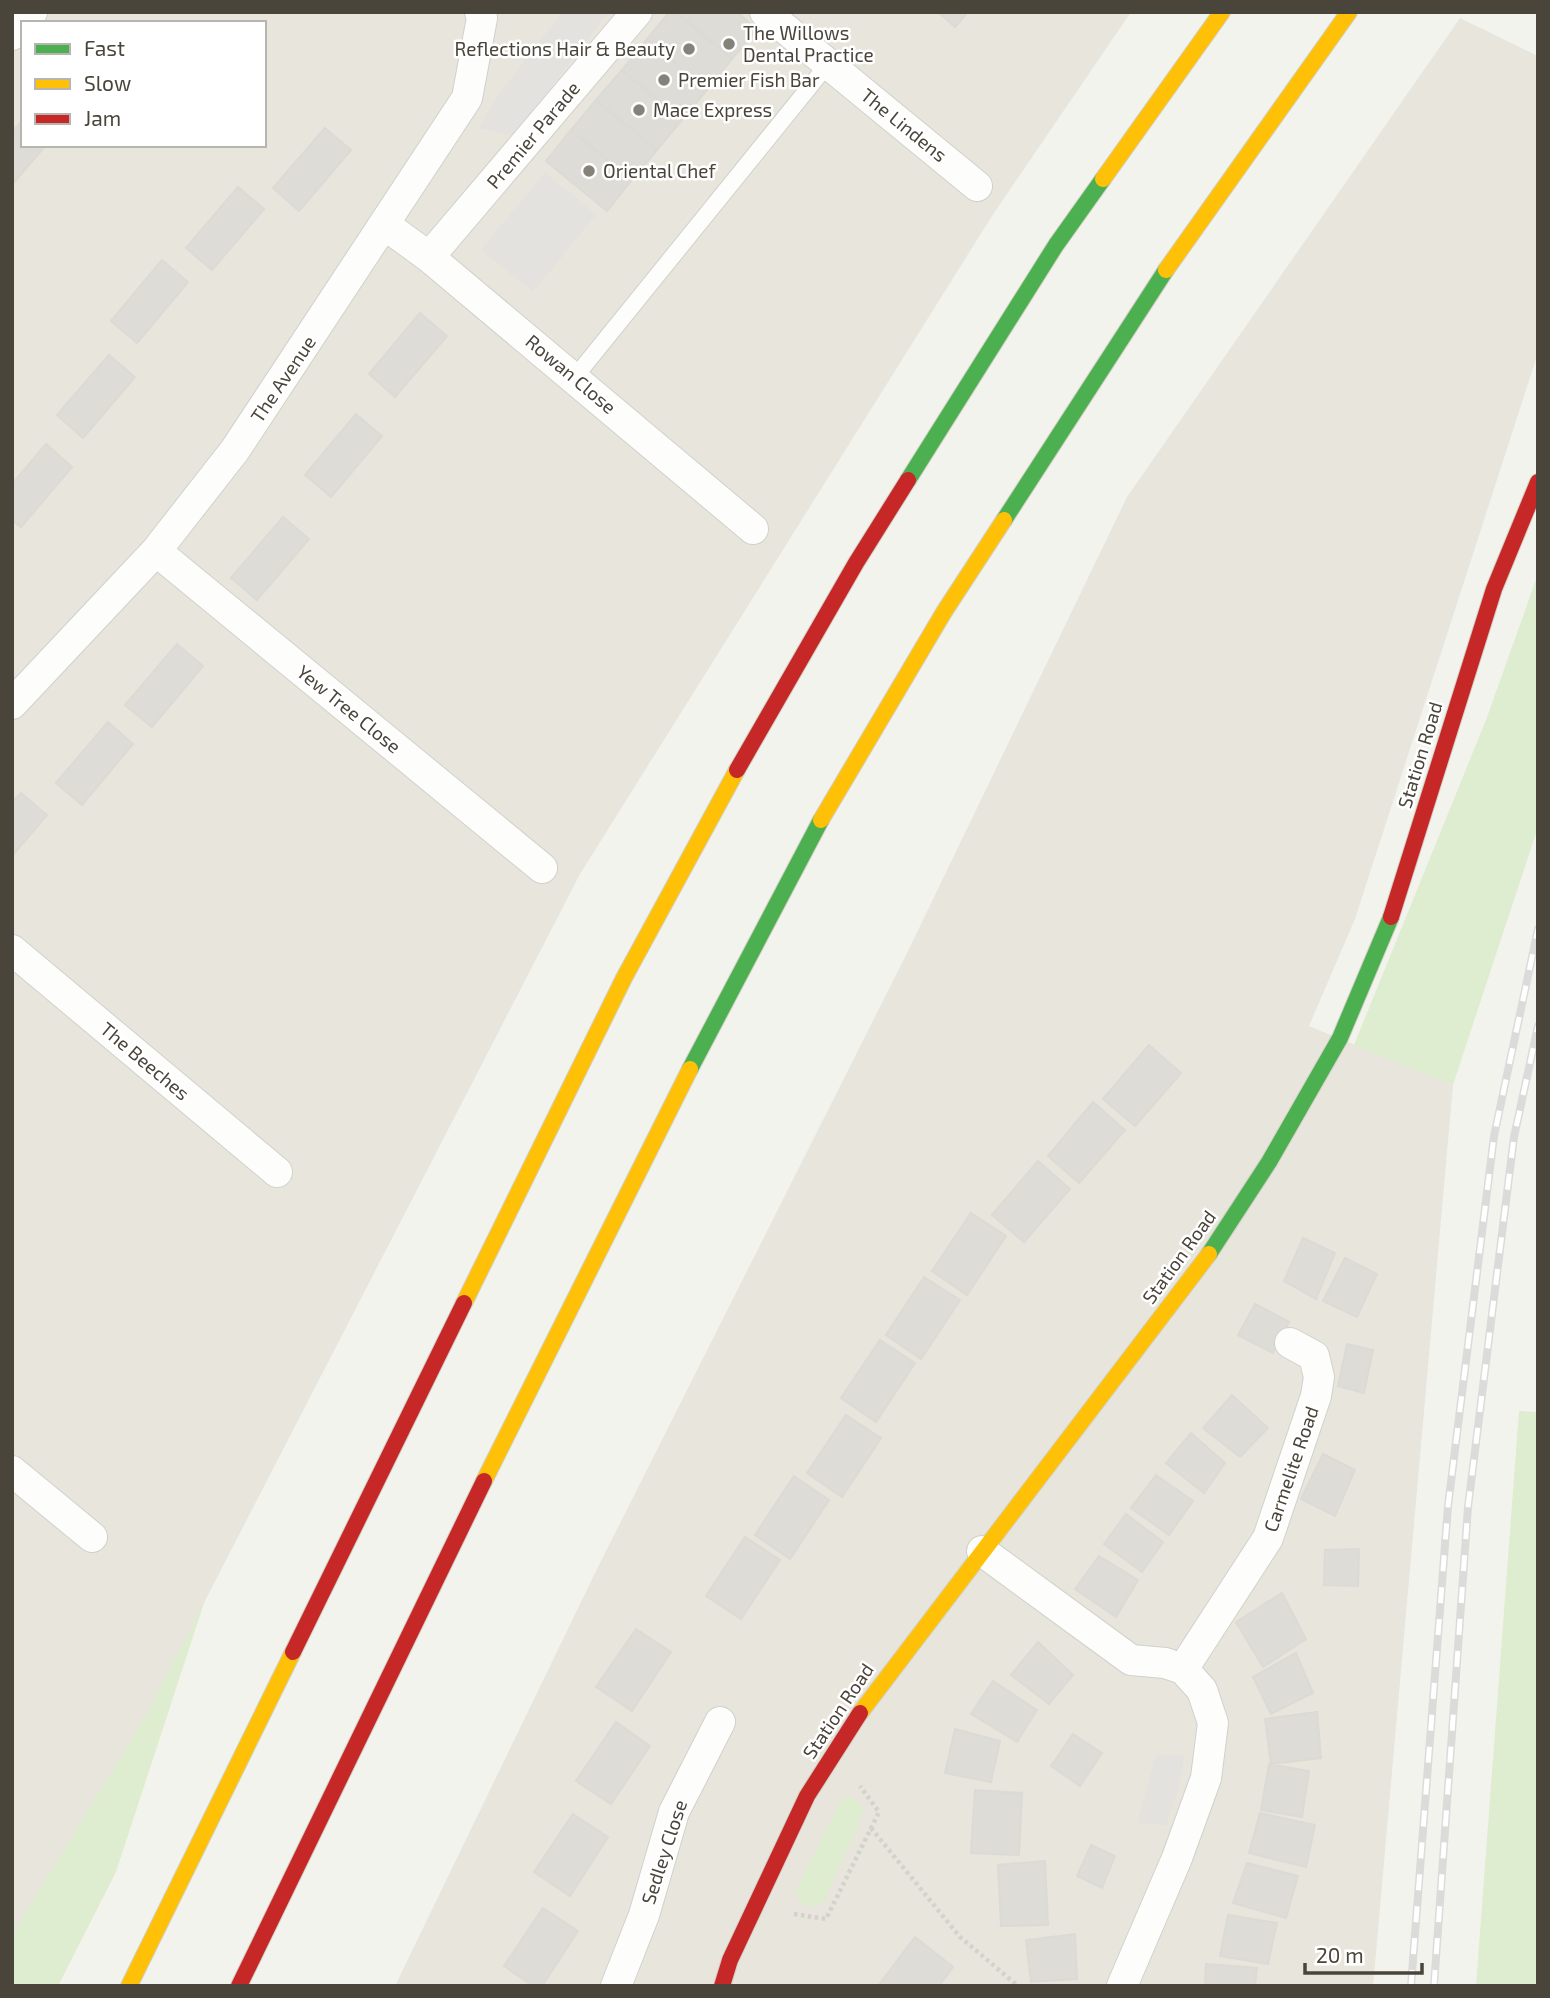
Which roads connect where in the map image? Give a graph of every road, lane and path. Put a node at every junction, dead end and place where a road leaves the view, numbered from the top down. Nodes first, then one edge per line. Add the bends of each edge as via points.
1 (480, 12) edge
2 (637, 12) edge
3 (765, 12) edge
4 (1222, 12) edge
5 (1349, 12) edge
6 (828, 64) junction
7 (978, 186) dead end
8 (385, 225) junction
9 (429, 257) junction
10 (575, 377) junction
11 (1538, 482) edge
12 (753, 529) dead end
13 (156, 551) junction
14 (12, 704) edge
15 (542, 868) dead end
16 (12, 950) edge
17 (277, 1172) dead end
18 (1290, 1343) dead end
19 (12, 1471) edge
20 (92, 1536) dead end
21 (982, 1551) junction
22 (1182, 1668) junction
23 (720, 1722) dead end
24 (835, 1751) junction
25 (871, 1828) junction
26 (754, 1908) junction
27 (129, 1986) edge
28 (239, 1986) edge
29 (616, 1986) edge
30 (722, 1986) edge
31 (1018, 1986) edge
32 (1122, 1986) edge

1 - 8 street, The Avenue via 467,98
2 - 9 street, Premier Parade
3 - 6 street, The Lindens
4 - 27 main road via 1049,257 856,563 734,776 624,978
5 - 28 main road via 1172,260 944,612 835,795 596,1255
6 - 7 street, The Lindens
6 - 10 lane
8 - 9 street, Rowan Close
8 - 13 street, The Avenue via 235,450
9 - 10 street, Rowan Close
10 - 12 street, Rowan Close
11 - 21 main road, Station Road via 1494,589 1388,927 1340,1038 1269,1163 1213,1249
13 - 14 street, The Avenue
13 - 15 street, Yew Tree Close
16 - 17 street, The Beeches
18 - 22 street, Carmelite Road via 1314,1356 1319,1377 1316,1396 1268,1538
19 - 20 street
21 - 22 street via 1131,1660
21 - 24 main road, Station Road via 864,1704
22 - 32 street via 1202,1690 1213,1723 1206,1778
23 - 29 street, Sedley Close via 674,1812 644,1915
24 - 25 path via 878,1812
24 - 26 main road, Station Road via 807,1796
25 - 26 path via 826,1919
25 - 31 path via 960,1937
26 - 30 main road, Station Road

